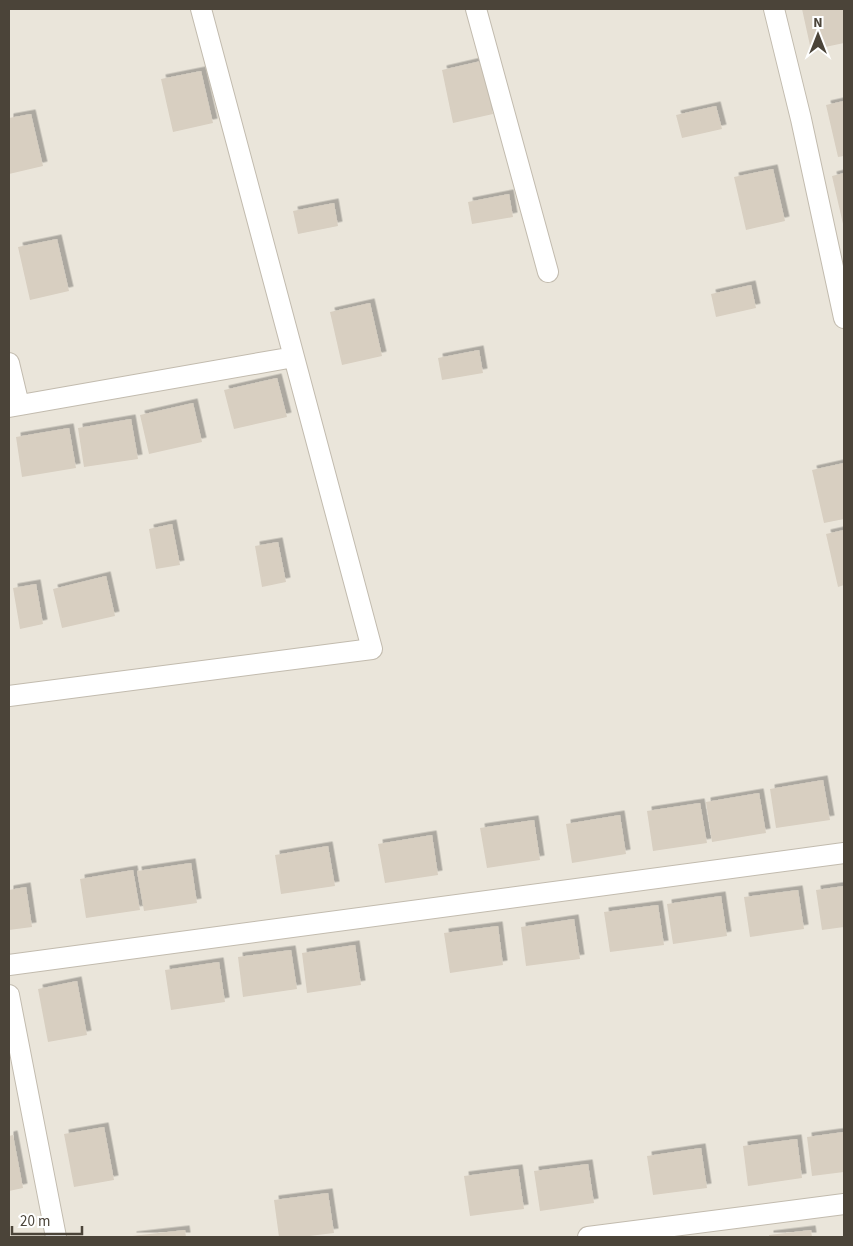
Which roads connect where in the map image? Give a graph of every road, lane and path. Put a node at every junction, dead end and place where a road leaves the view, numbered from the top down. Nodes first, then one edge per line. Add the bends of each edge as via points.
1 (201, 9) edge
2 (476, 9) edge
3 (774, 9) edge
4 (548, 272) dead end
5 (844, 318) edge
6 (294, 357) junction
7 (9, 363) edge
8 (14, 406) edge
9 (9, 696) edge
10 (844, 853) edge
11 (9, 964) edge
12 (9, 995) edge
13 (844, 1204) edge
14 (56, 1237) edge
15 (588, 1237) edge

1 - 6 street
2 - 4 street
3 - 5 street
6 - 8 street
6 - 9 street via 372,649
7 - 8 street
10 - 11 street
12 - 14 street
13 - 15 street

